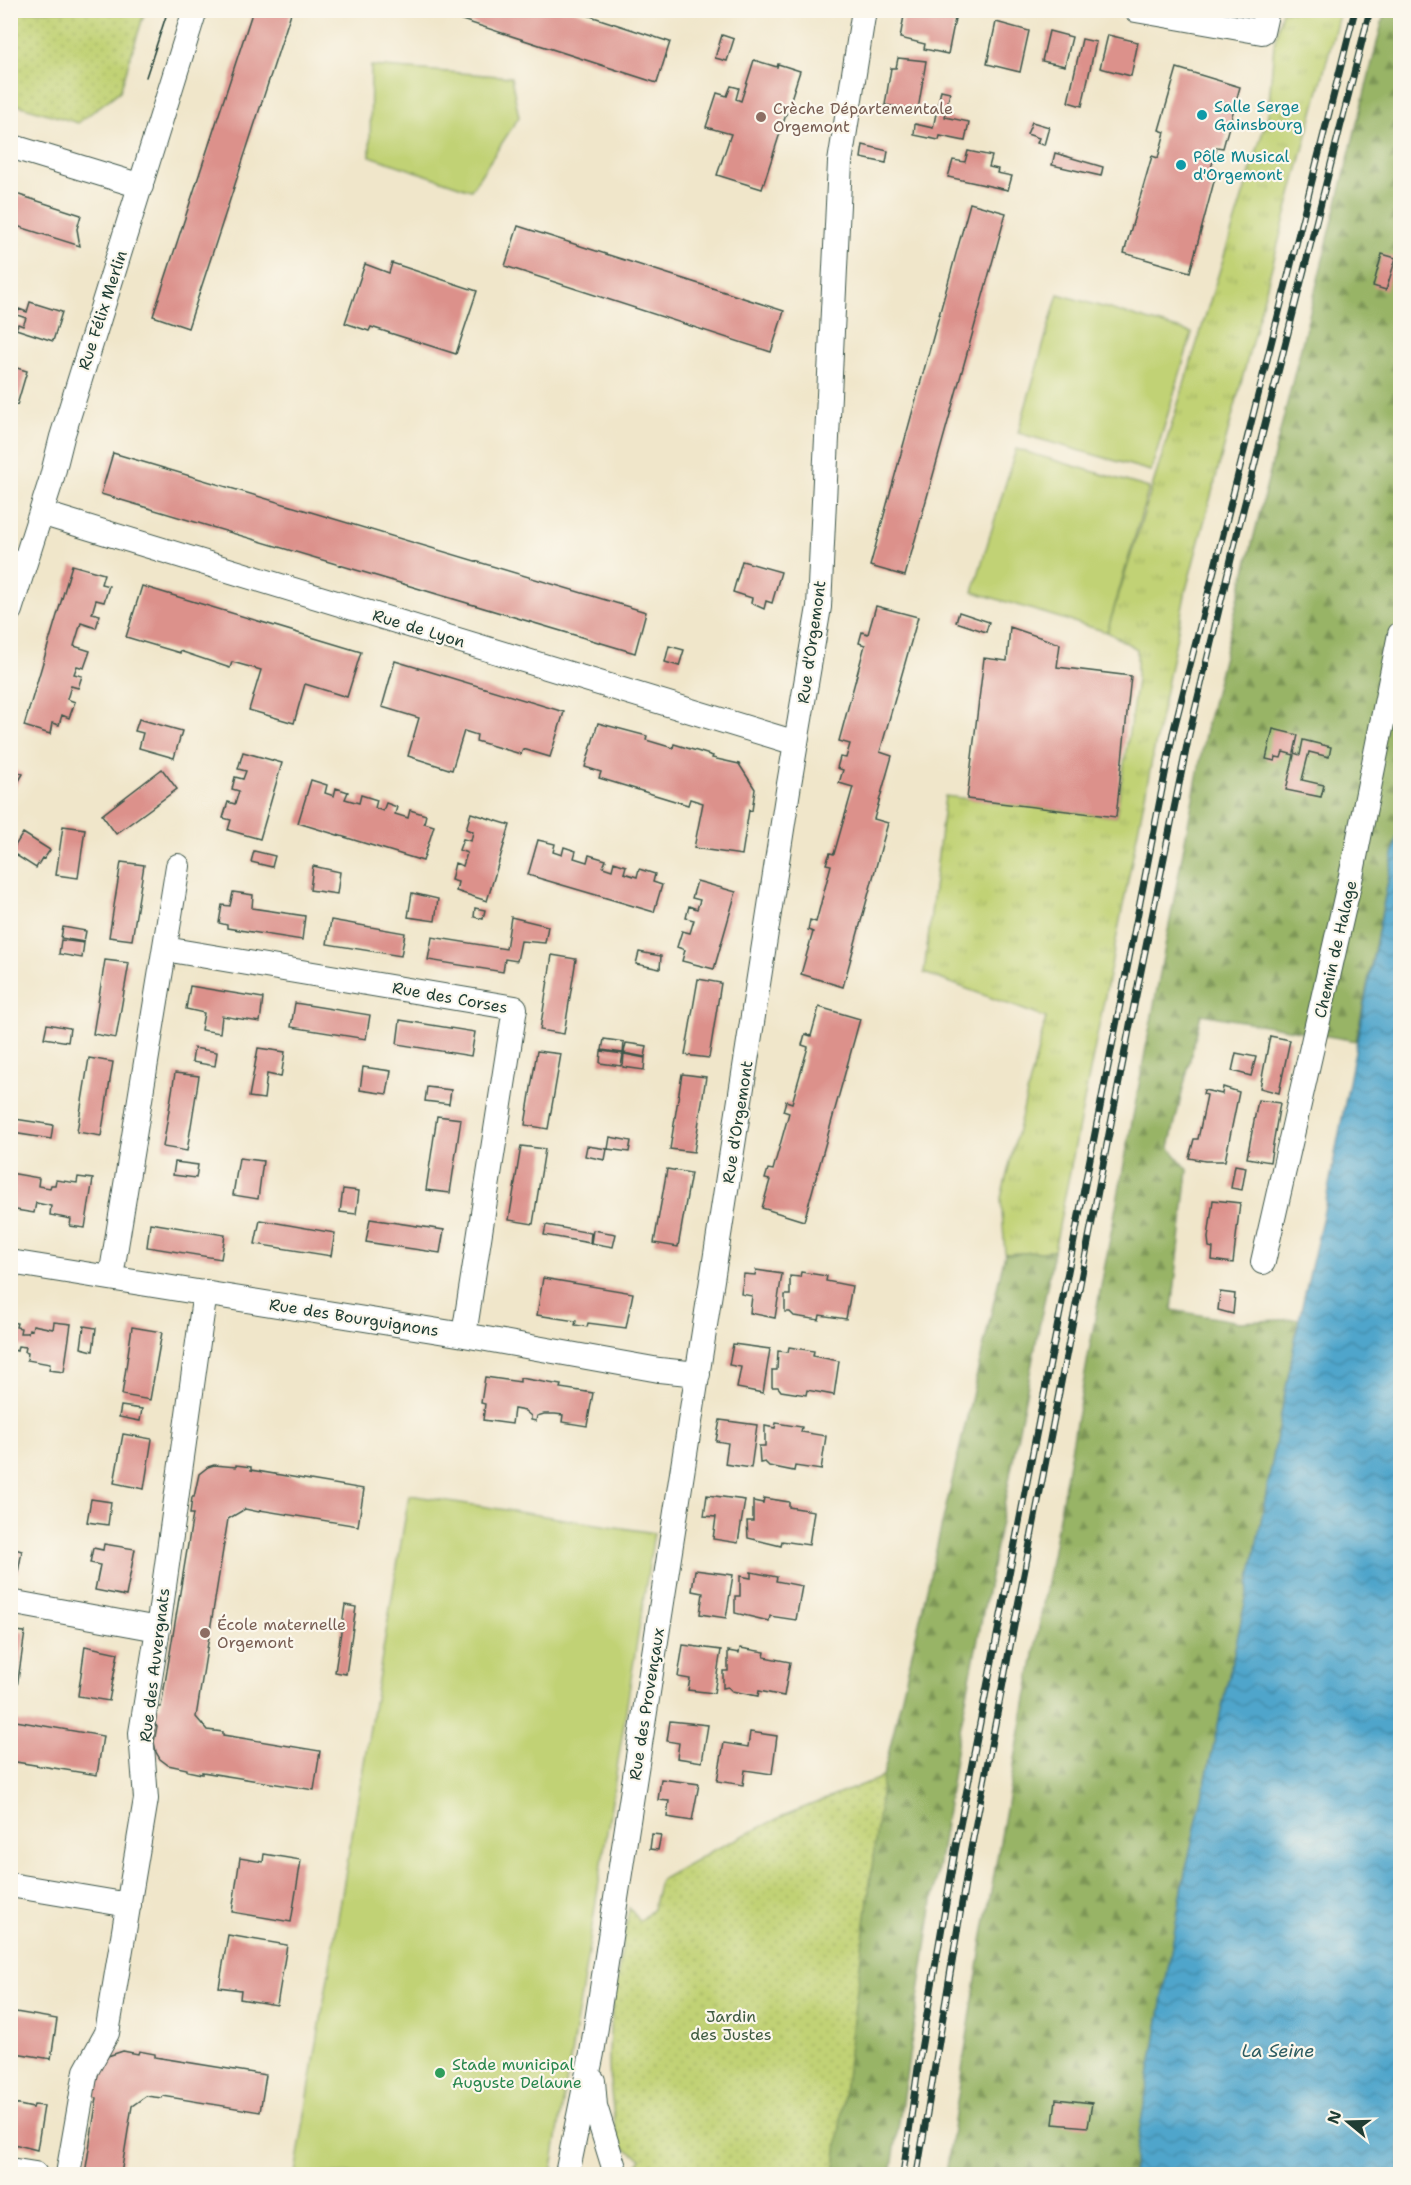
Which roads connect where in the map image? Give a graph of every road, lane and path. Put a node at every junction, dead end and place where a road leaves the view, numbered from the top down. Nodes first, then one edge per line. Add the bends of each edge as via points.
1 (195, 10) edge
2 (864, 10) edge
3 (1136, 10) edge
4 (1264, 21) edge
5 (10, 146) edge
6 (141, 186) junction
7 (41, 513) junction
8 (10, 610) edge
9 (1401, 634) edge
10 (796, 743) junction
11 (178, 866) dead end
12 (165, 949) junction
13 (720, 1233) joint
14 (10, 1262) edge
15 (1263, 1262) dead end
16 (111, 1277) junction
17 (205, 1292) junction
18 (464, 1335) junction
19 (698, 1374) junction
20 (10, 1602) edge
21 (158, 1629) junction
22 (10, 1885) edge
23 (129, 1905) junction
24 (592, 2053) junction
25 (10, 2170) edge
26 (36, 2175) edge
27 (68, 2175) edge
28 (567, 2175) edge
29 (616, 2175) edge

1 - 6 street, Rue Félix Merlin
2 - 10 street, Rue d'Orgemont via 840,162 819,607
3 - 4 street
5 - 6 street
6 - 7 street, Rue Félix Merlin
7 - 8 street, Rue Félix Merlin
7 - 10 street, Rue de Lyon
9 - 15 street, Chemin de Halage via 1351,879
10 - 13 street, Rue d'Orgemont
11 - 12 street
12 - 16 street
12 - 18 street, Rue des Corses via 515,1008
13 - 19 street, Rue des Provençaux
14 - 16 street, Rue des Bourguignons
16 - 17 street, Rue des Bourguignons
17 - 18 street, Rue des Bourguignons
17 - 21 street, Rue des Auvergnats
18 - 19 street, Rue des Bourguignons
19 - 24 street, Rue des Provençaux
20 - 21 street
21 - 23 street, Rue des Auvergnats via 141,1733 146,1799
22 - 23 street
23 - 27 street, Rue des Auvergnats via 107,2033 86,2071
24 - 28 street, Rue des Provençaux
24 - 29 street via 595,2106
25 - 26 street

